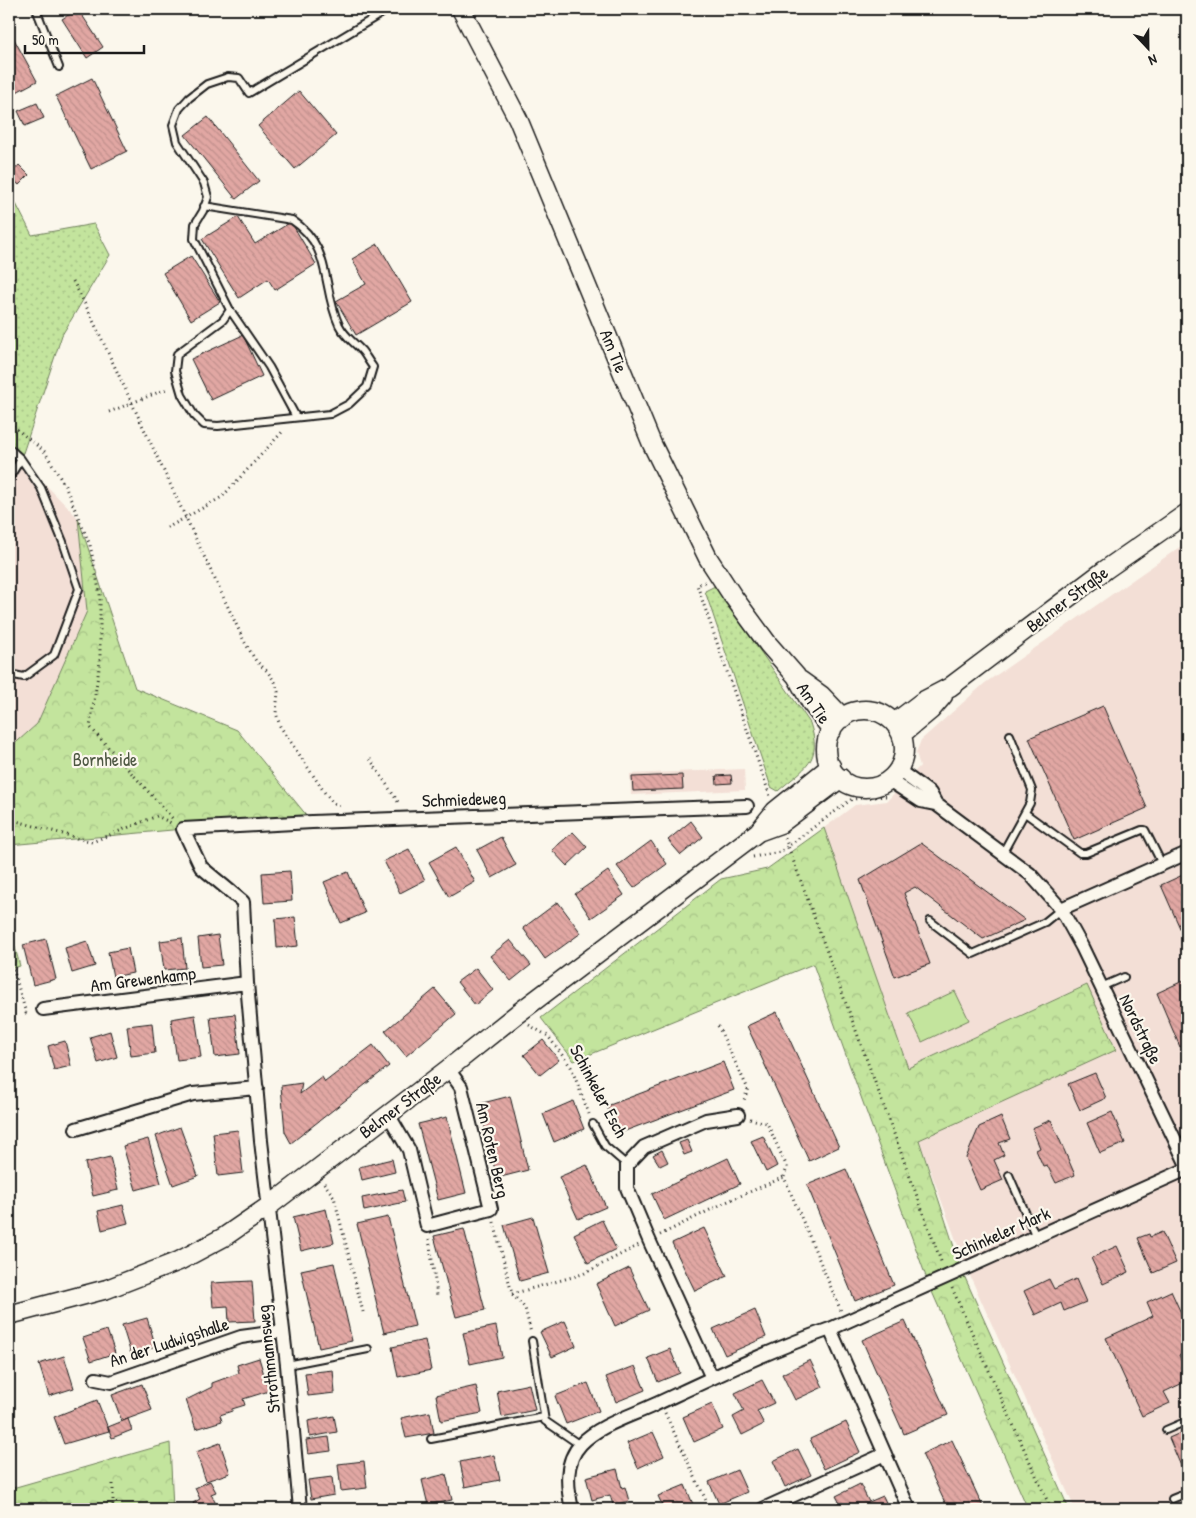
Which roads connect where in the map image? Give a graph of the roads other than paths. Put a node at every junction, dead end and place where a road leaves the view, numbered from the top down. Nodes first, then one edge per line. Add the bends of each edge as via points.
1 (36, 9) edge
2 (389, 9) edge
3 (461, 9) edge
4 (60, 67) dead end
5 (204, 206) junction
6 (230, 310) junction
7 (296, 417) junction
8 (9, 448) edge
9 (21, 459) junction
10 (9, 478) edge
11 (1187, 513) edge
12 (9, 674) edge
13 (838, 724) junction
14 (898, 729) junction
15 (1010, 735) dead end
16 (836, 772) junction
17 (894, 775) junction
18 (936, 804) junction
19 (747, 806) dead end
20 (1025, 813) junction
21 (758, 832) junction
22 (1002, 854) junction
23 (1187, 854) edge
24 (1162, 864) junction
25 (1061, 909) junction
26 (930, 921) dead end
27 (1124, 977) dead end
28 (247, 983) junction
29 (1101, 986) junction
30 (43, 1009) road end
31 (448, 1069) junction
32 (257, 1088) junction
33 (388, 1114) junction
34 (738, 1115) road end
35 (593, 1124) road end
36 (76, 1129) dead end
37 (1184, 1150) edge
38 (627, 1165) junction
39 (1187, 1165) edge
40 (1187, 1169) edge
41 (1009, 1175) dead end
42 (270, 1206) junction
43 (1036, 1237) junction
44 (9, 1315) edge
45 (830, 1329) junction
46 (283, 1331) junction
47 (532, 1341) road end
48 (368, 1349) dead end
49 (287, 1365) junction
50 (712, 1378) junction
51 (96, 1380) dead end
52 (544, 1417) junction
53 (1187, 1421) edge
54 (1166, 1430) dead end
55 (431, 1439) dead end
56 (580, 1445) junction
57 (885, 1454) junction
58 (1187, 1493) edge
59 (1172, 1500) dead end
60 (300, 1509) edge
61 (572, 1509) edge
62 (763, 1509) edge
63 (909, 1509) edge

1 - 4 lane
2 - 5 lane via 250,93 239,78 228,77 207,84 189,98 179,109 173,125 177,142 204,183 208,197
3 - 13 street, Am Tie via 518,119 652,444 708,558 768,644 796,676 811,703
5 - 6 lane via 195,224 194,239
5 - 7 lane via 292,220 303,227 324,262 339,325 372,367 367,388 350,404 330,414
6 - 7 lane via 269,367
6 - 7 lane via 222,320 177,354 175,371 182,395 194,415 204,425 218,426
8 - 9 lane
9 - 10 lane
9 - 12 lane via 42,488 79,589 54,655 24,677
11 - 14 street, Belmer Straße via 1105,570 950,687 931,710
13 - 14 street via 850,713 875,711 887,716
13 - 16 street via 827,742 827,756
14 - 17 street via 904,757
15 - 20 lane via 1032,790
16 - 17 street via 846,783 865,788 878,786
16 - 21 street, Belmer Straße via 775,811
16 - 21 street, Belmer Straße via 780,824
17 - 18 street, Nordstraße via 930,793
17 - 18 street, Nordstraße via 910,793 922,801
18 - 22 street, Nordstraße
19 - 28 street, Schmiedeweg via 183,829 201,867 243,902
20 - 22 lane
20 - 24 lane via 1080,853 1091,852 1145,830
21 - 31 street, Belmer Straße
22 - 25 street, Nordstraße via 1030,874
23 - 24 street
24 - 25 street
25 - 26 lane via 1045,922 973,954
25 - 29 street, Nordstraße
27 - 29 lane
28 - 30 street, Am Grewenkamp
28 - 32 street
29 - 37 street, Nordstraße
31 - 33 street, Belmer Straße
31 - 33 street, Am Roten Berg via 461,1087 491,1209 426,1226 409,1150
32 - 36 street via 193,1094
32 - 42 street
33 - 42 street, Belmer Straße
34 - 38 street, Schinkeler Esch via 706,1120 644,1147
35 - 38 lane, Schinkeler Esch via 605,1146
37 - 39 street, Nordstraße
38 - 50 street via 627,1188
40 - 43 street, Schinkeler Mark
41 - 43 lane
42 - 44 street, Belmer Straße via 179,1261 107,1289
42 - 46 street, Strothmannsweg
43 - 45 street, Schinkeler Mark
45 - 50 street, Schinkeler Mark
45 - 57 street
46 - 49 street, Strothmannsweg
46 - 51 street, An der Ludwigshalle via 241,1337 111,1382
47 - 52 lane
48 - 49 lane
49 - 60 street, Strothmannsweg
50 - 56 street, Schinkeler Mark via 601,1429
52 - 55 lane
52 - 56 lane via 545,1421
53 - 54 lane
56 - 61 street, Schinkeler Mark via 568,1466
57 - 62 street
57 - 63 street
58 - 59 lane

